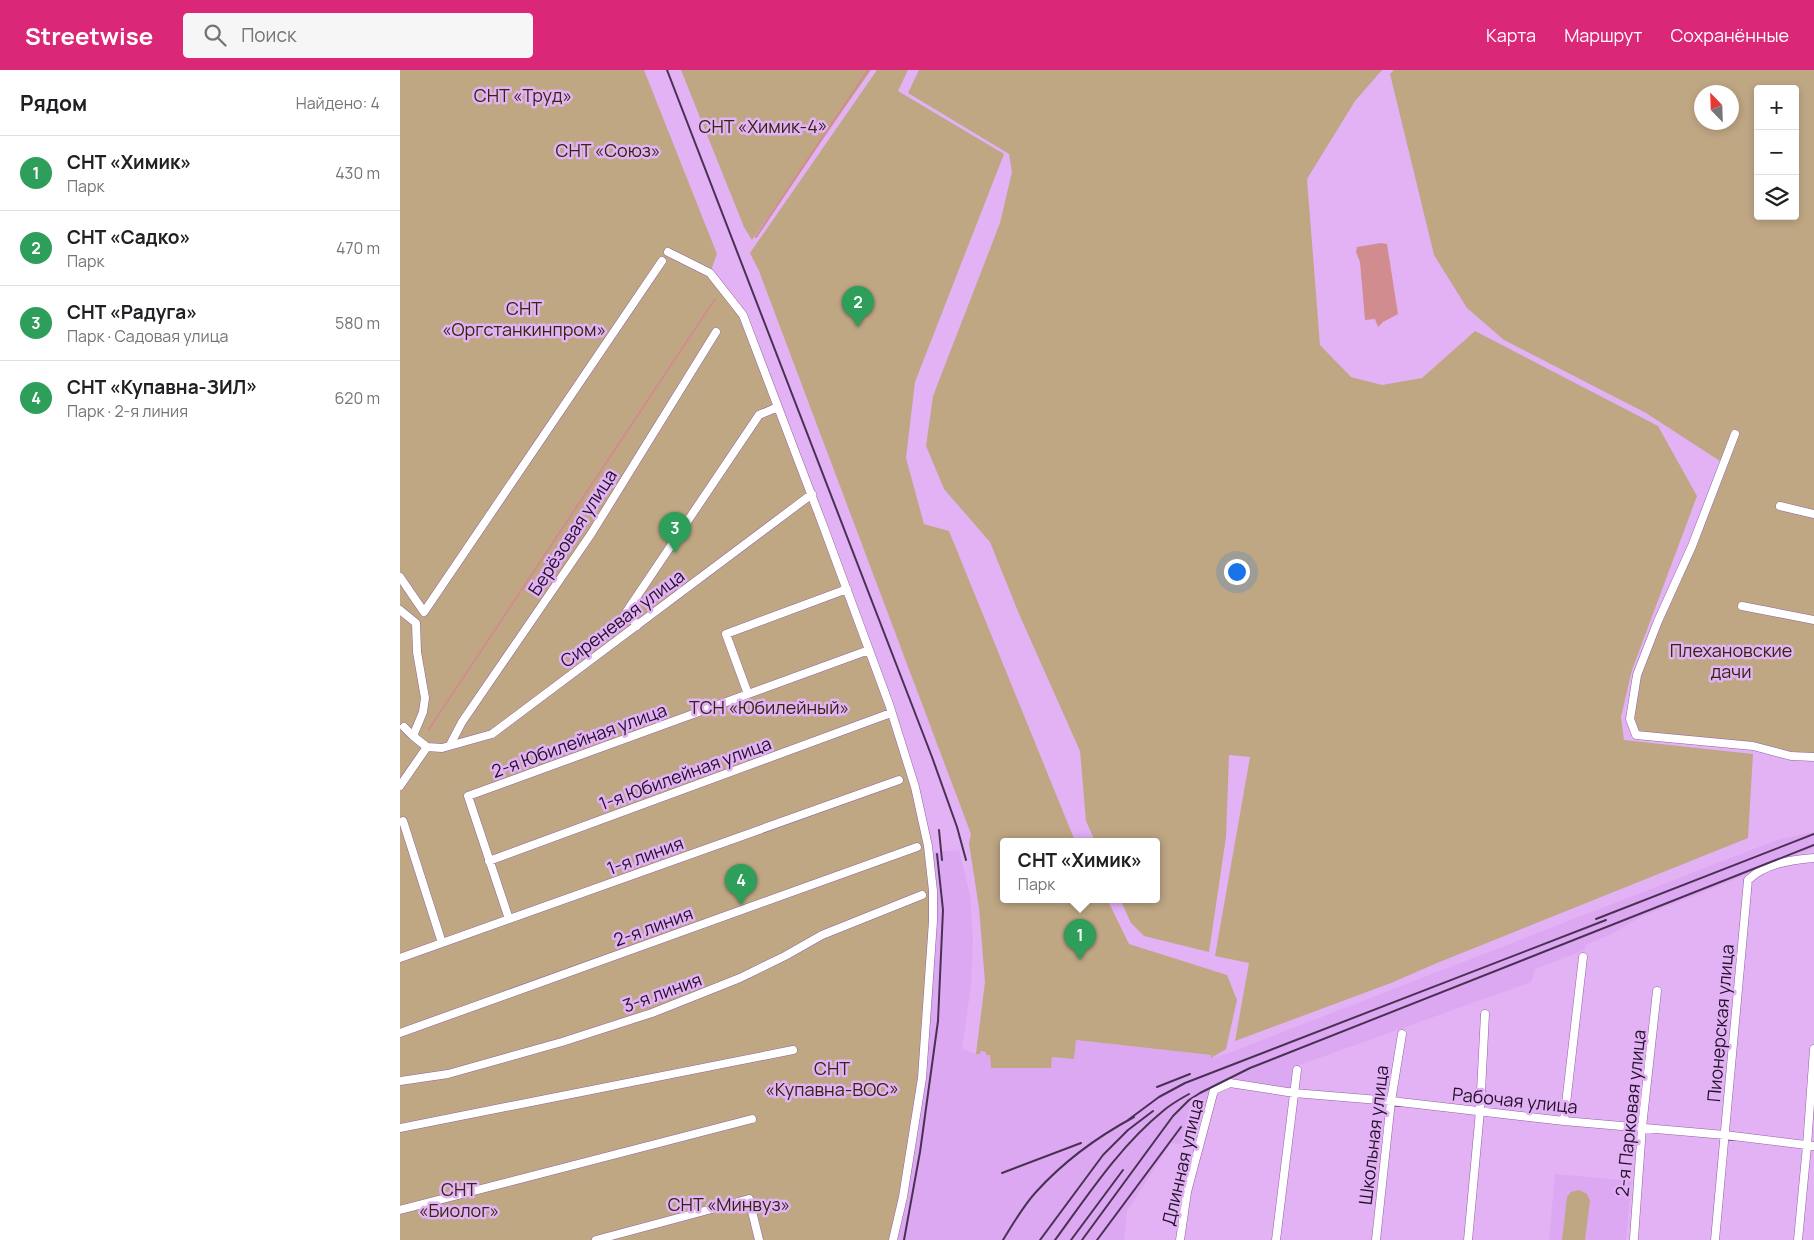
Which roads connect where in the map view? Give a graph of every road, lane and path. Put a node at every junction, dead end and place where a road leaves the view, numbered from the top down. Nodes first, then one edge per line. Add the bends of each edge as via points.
1 (668, 252) dead end
2 (662, 261) dead end
3 (716, 332) dead end
4 (778, 407) junction
5 (1735, 434) dead end
6 (812, 494) junction
7 (1780, 506) dead end
8 (1814, 514) edge
9 (400, 577) edge
10 (847, 589) junction
11 (1742, 606) dead end
12 (400, 610) edge
13 (1814, 620) edge
14 (637, 626) junction
15 (869, 650) junction
16 (748, 694) junction
17 (891, 713) junction
18 (404, 728) dead end
19 (413, 736) junction
20 (446, 746) junction
21 (427, 747) junction
22 (1814, 757) edge
23 (899, 780) dead end
24 (400, 786) edge
25 (403, 821) dead end
26 (917, 846) dead end
27 (1814, 858) edge
28 (490, 860) junction
29 (922, 895) dead end
30 (509, 919) junction
31 (442, 943) junction
32 (1583, 957) dead end
33 (400, 958) edge
34 (1657, 990) dead end
35 (1485, 1014) dead end
36 (400, 1033) edge
37 (1402, 1034) dead end
38 (1814, 1049) edge
39 (793, 1050) dead end
40 (1297, 1070) dead end
41 (400, 1081) edge
42 (1214, 1090) joint
43 (1294, 1093) junction
44 (1391, 1101) junction
45 (1480, 1111) junction
46 (752, 1119) dead end
47 (1564, 1121) junction
48 (1642, 1127) junction
49 (400, 1128) edge
50 (1725, 1135) junction
51 (1811, 1146) edge
52 (400, 1210) edge
53 (1634, 1238) dead end
54 (596, 1240) edge
55 (759, 1240) edge
56 (893, 1240) edge
57 (1180, 1240) edge
58 (1276, 1240) edge
59 (1376, 1240) edge
60 (1468, 1240) edge
61 (1716, 1240) edge
62 (1798, 1240) edge

1 - 4 street via 710,273 743,315
2 - 9 street via 424,612
3 - 20 street, Берёзовая улица via 591,534
4 - 6 street
4 - 14 street via 759,415 627,612
5 - 22 street via 1692,546 1636,675 1630,719 1636,736 1753,746 1791,756
6 - 10 street
6 - 14 street, Сиреневая улица
7 - 8 street
10 - 15 street
10 - 16 street via 726,634
11 - 13 street
12 - 19 street via 416,623 425,698
14 - 20 street, Сиреневая улица via 492,734
15 - 16 street, 2-я Юбилейная улица
15 - 17 street
16 - 28 street, 2-я Юбилейная улица via 468,796
17 - 28 street, 1-я Юбилейная улица
17 - 56 street via 915,786 928,846 933,891 922,1078
18 - 19 street
19 - 21 street
20 - 21 street, Сиреневая улица
21 - 24 street
23 - 30 street, 1-я линия
25 - 31 street
26 - 36 street, 2-я линия
27 - 50 street, Пионерская улица via 1786,861 1757,872 1748,880
28 - 30 street
29 - 41 street, 3-я линия via 822,935 740,978 652,1013 448,1074
30 - 31 street, 1-я линия
31 - 33 street, 1-я линия
32 - 47 street
34 - 48 street, 2-я Парковая улица
35 - 45 street
37 - 44 street, Школьная улица
38 - 51 street
39 - 49 street
40 - 43 street
42 - 43 street, Рабочая улица via 1230,1084
42 - 57 street, Длинная улица via 1187,1192
43 - 44 street, Рабочая улица
43 - 58 street
44 - 45 street, Рабочая улица
44 - 59 street, Школьная улица
45 - 47 street, Рабочая улица
45 - 60 street
46 - 52 street
47 - 48 street, Рабочая улица
48 - 50 street, Рабочая улица
48 - 53 street, 2-я Парковая улица
50 - 51 street, Рабочая улица
50 - 61 street, Пионерская улица
51 - 62 street
54 - 55 street via 749,1199

